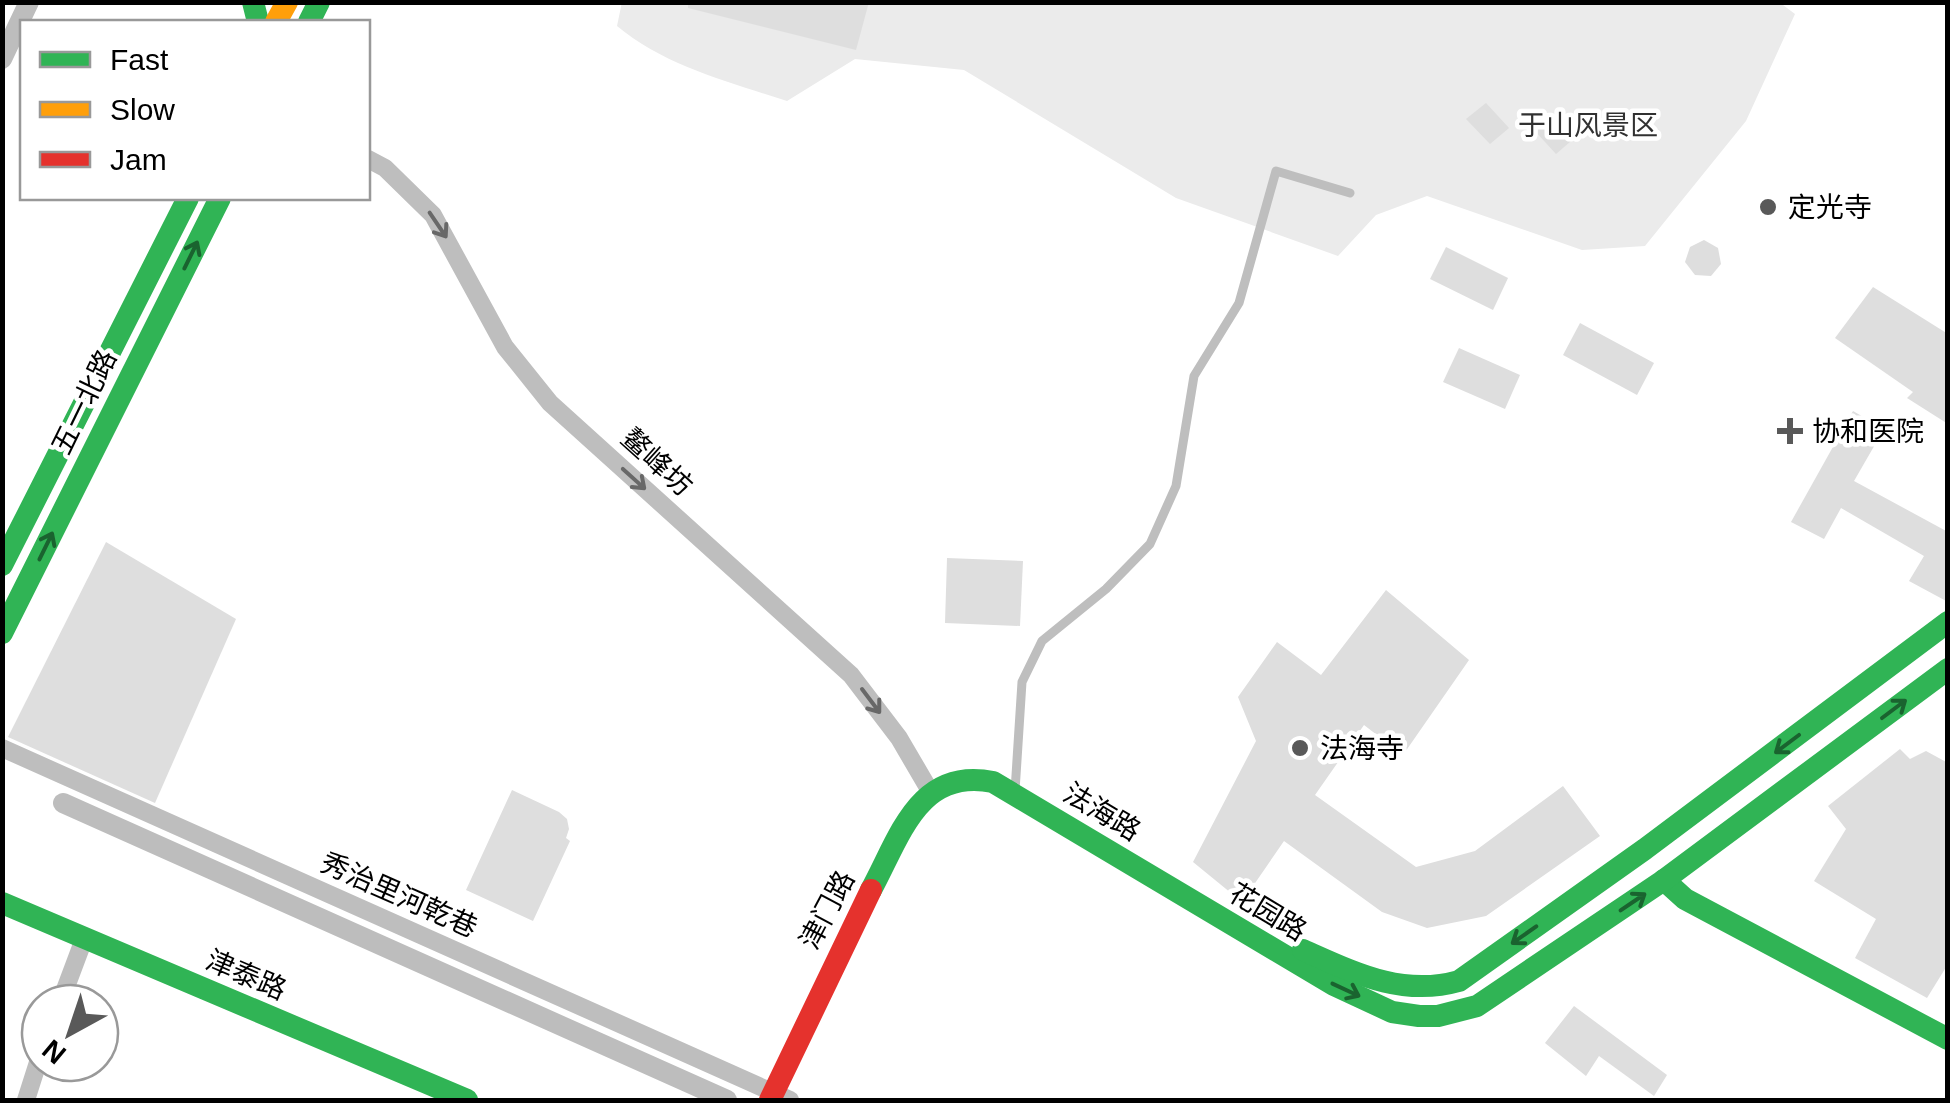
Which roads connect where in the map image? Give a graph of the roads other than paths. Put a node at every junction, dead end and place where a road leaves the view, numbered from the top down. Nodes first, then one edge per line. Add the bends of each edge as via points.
1 (370, 160) edge
2 (1350, 193) dead end
3 (187, 200) edge
4 (219, 200) edge
5 (2, 564) edge
6 (1948, 622) edge
7 (2, 633) edge
8 (1948, 670) edge
9 (2, 748) edge
10 (930, 791) junction
11 (1015, 794) junction
12 (1664, 880) junction
13 (2, 903) edge
14 (1201, 906) junction
15 (84, 939) junction
16 (68, 983) edge
17 (1948, 1038) edge
18 (778, 1098) edge
19 (467, 1100) edge

1 -> 10 street, 鳌峰坊 via 433,215 505,347 550,403 852,675
2 - 11 lane via 1276,171 1239,304 1194,376 1176,486 1150,544 1042,641 1022,682
3 - 5 street, 五一北路
7 -> 4 street, 五一北路
6 -> 14 street, 花园路 via 1459,981 1423,989 1378,982
12 -> 8 street, 花园路
9 - 18 street, 秀治里河乾巷
10 - 11 street, 法海路 via 970,777
10 - 18 street, 津门路 via 827,974
11 - 14 street, 法海路
14 -> 12 street, 花园路 via 1348,992 1392,1012 1438,1016 1476,1006
12 - 17 street via 1685,899
13 - 15 street, 津泰路
15 - 16 street
15 - 19 street, 津泰路

